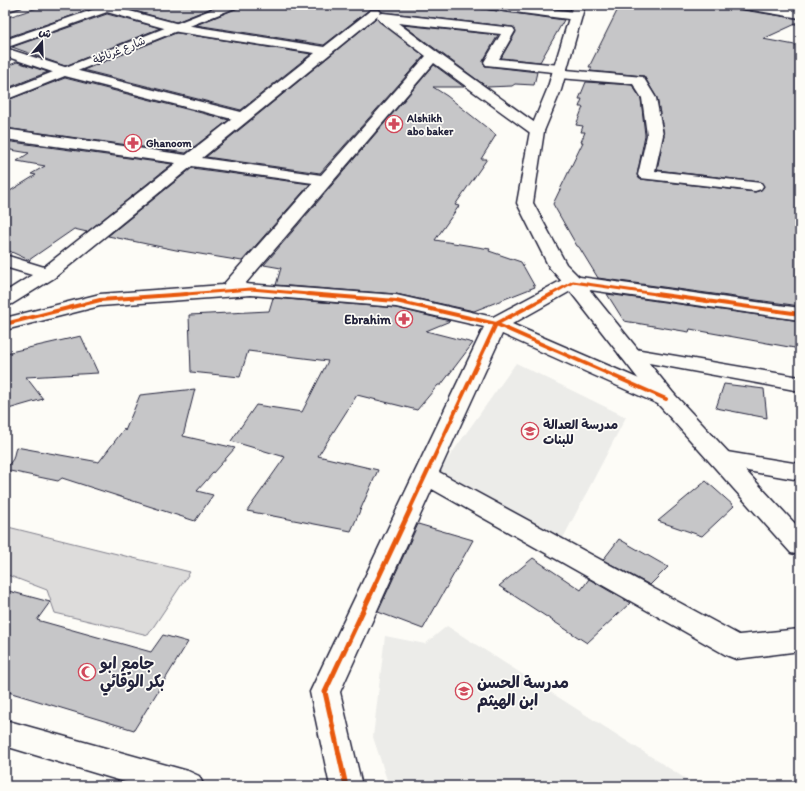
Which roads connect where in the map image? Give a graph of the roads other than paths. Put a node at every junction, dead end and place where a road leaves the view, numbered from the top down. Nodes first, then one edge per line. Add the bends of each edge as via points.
1 (16, 5) edge
2 (233, 5) edge
3 (483, 5) edge
4 (741, 5) edge
5 (106, 6) edge
6 (5, 9) edge
7 (578, 10) edge
8 (375, 12) edge
9 (800, 14) edge
10 (178, 28) junction
11 (5, 44) edge
12 (326, 51) junction
13 (5, 52) edge
14 (432, 56) junction
15 (560, 71) junction
16 (66, 72) junction
17 (5, 96) edge
18 (243, 117) junction
19 (536, 131) junction
20 (5, 134) edge
21 (188, 160) junction
22 (325, 180) junction
23 (755, 186) dead end
24 (5, 261) edge
25 (47, 274) junction
26 (573, 282) junction
27 (228, 291) junction
28 (5, 300) edge
29 (800, 314) edge
30 (5, 324) edge
31 (496, 324) junction
32 (629, 354) junction
33 (800, 384) edge
34 (666, 399) junction
35 (721, 459) junction
36 (800, 472) edge
37 (426, 474) junction
38 (800, 546) edge
39 (800, 640) edge
40 (5, 733) edge
41 (188, 786) edge
42 (346, 786) edge

1 - 6 street
2 - 10 street, شارع غرناطة
3 - 7 street
4 - 9 street
5 - 10 street
5 - 11 street
7 - 15 street
8 - 12 street
8 - 14 street
8 - 15 street via 509,31 491,62
10 - 12 street
10 - 16 street, شارع غرناطة
12 - 18 street
13 - 16 street
14 - 19 street
14 - 22 street
15 - 19 street
15 - 23 street via 638,80 649,98 655,135 646,175
16 - 17 street, شارع غرناطة
16 - 18 street
18 - 21 street
19 - 26 street via 524,203 558,267
20 - 21 street
21 - 22 street
21 - 25 street
22 - 27 street
24 - 25 street
25 - 28 street
26 - 29 street
26 - 31 street
26 - 32 street
27 - 30 street via 100,300
27 - 31 street via 251,289 396,300
31 - 34 street
31 - 37 street
32 - 33 street
32 - 34 street
34 - 35 street
35 - 36 street
35 - 38 street
37 - 39 street via 736,647
37 - 42 street via 325,692
40 - 41 street

